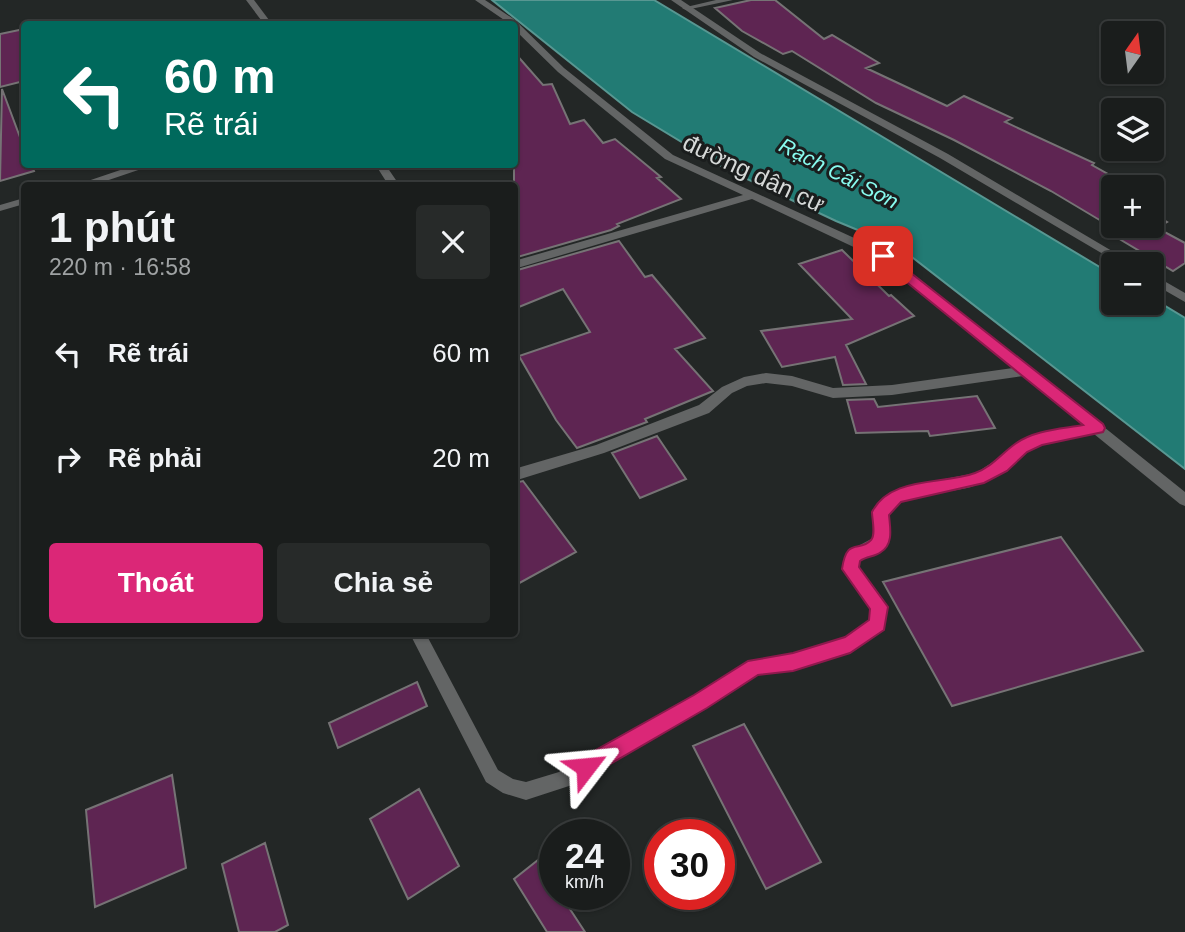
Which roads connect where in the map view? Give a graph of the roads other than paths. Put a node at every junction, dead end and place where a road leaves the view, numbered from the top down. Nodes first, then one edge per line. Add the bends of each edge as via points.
1 (250, 0) edge
2 (479, 0) edge
3 (675, 0) edge
4 (729, 0) edge
5 (687, 8) junction
6 (266, 21) edge
7 (510, 21) edge
8 (518, 28) edge
9 (138, 168) edge
10 (91, 182) edge
11 (752, 196) junction
12 (21, 202) edge
13 (0, 208) edge
14 (1108, 252) edge
15 (518, 264) edge
16 (1164, 285) edge
17 (1185, 298) edge
18 (1027, 371) junction
19 (1098, 428) junction
20 (518, 474) edge
21 (1185, 500) edge
22 (420, 637) edge

1 - 6 street
2 - 7 street, đường dân cư
3 - 5 street
4 - 5 street
5 - 14 street via 757,55 944,156
8 - 11 street, đường dân cư via 561,70 669,157
9 - 10 street
11 - 15 street
11 - 18 street, đường dân cư via 883,256
12 - 13 street
16 - 17 street
18 - 19 street, đường dân cư
18 - 20 street via 892,390 833,393 792,381 766,378 744,382 704,409
19 - 21 street, đường dân cư
19 - 22 street via 1039,439 978,479 896,496 880,512 882,539 876,547 852,558 850,569 879,607 878,624 850,644 793,662 755,667 562,780 526,791 492,776

